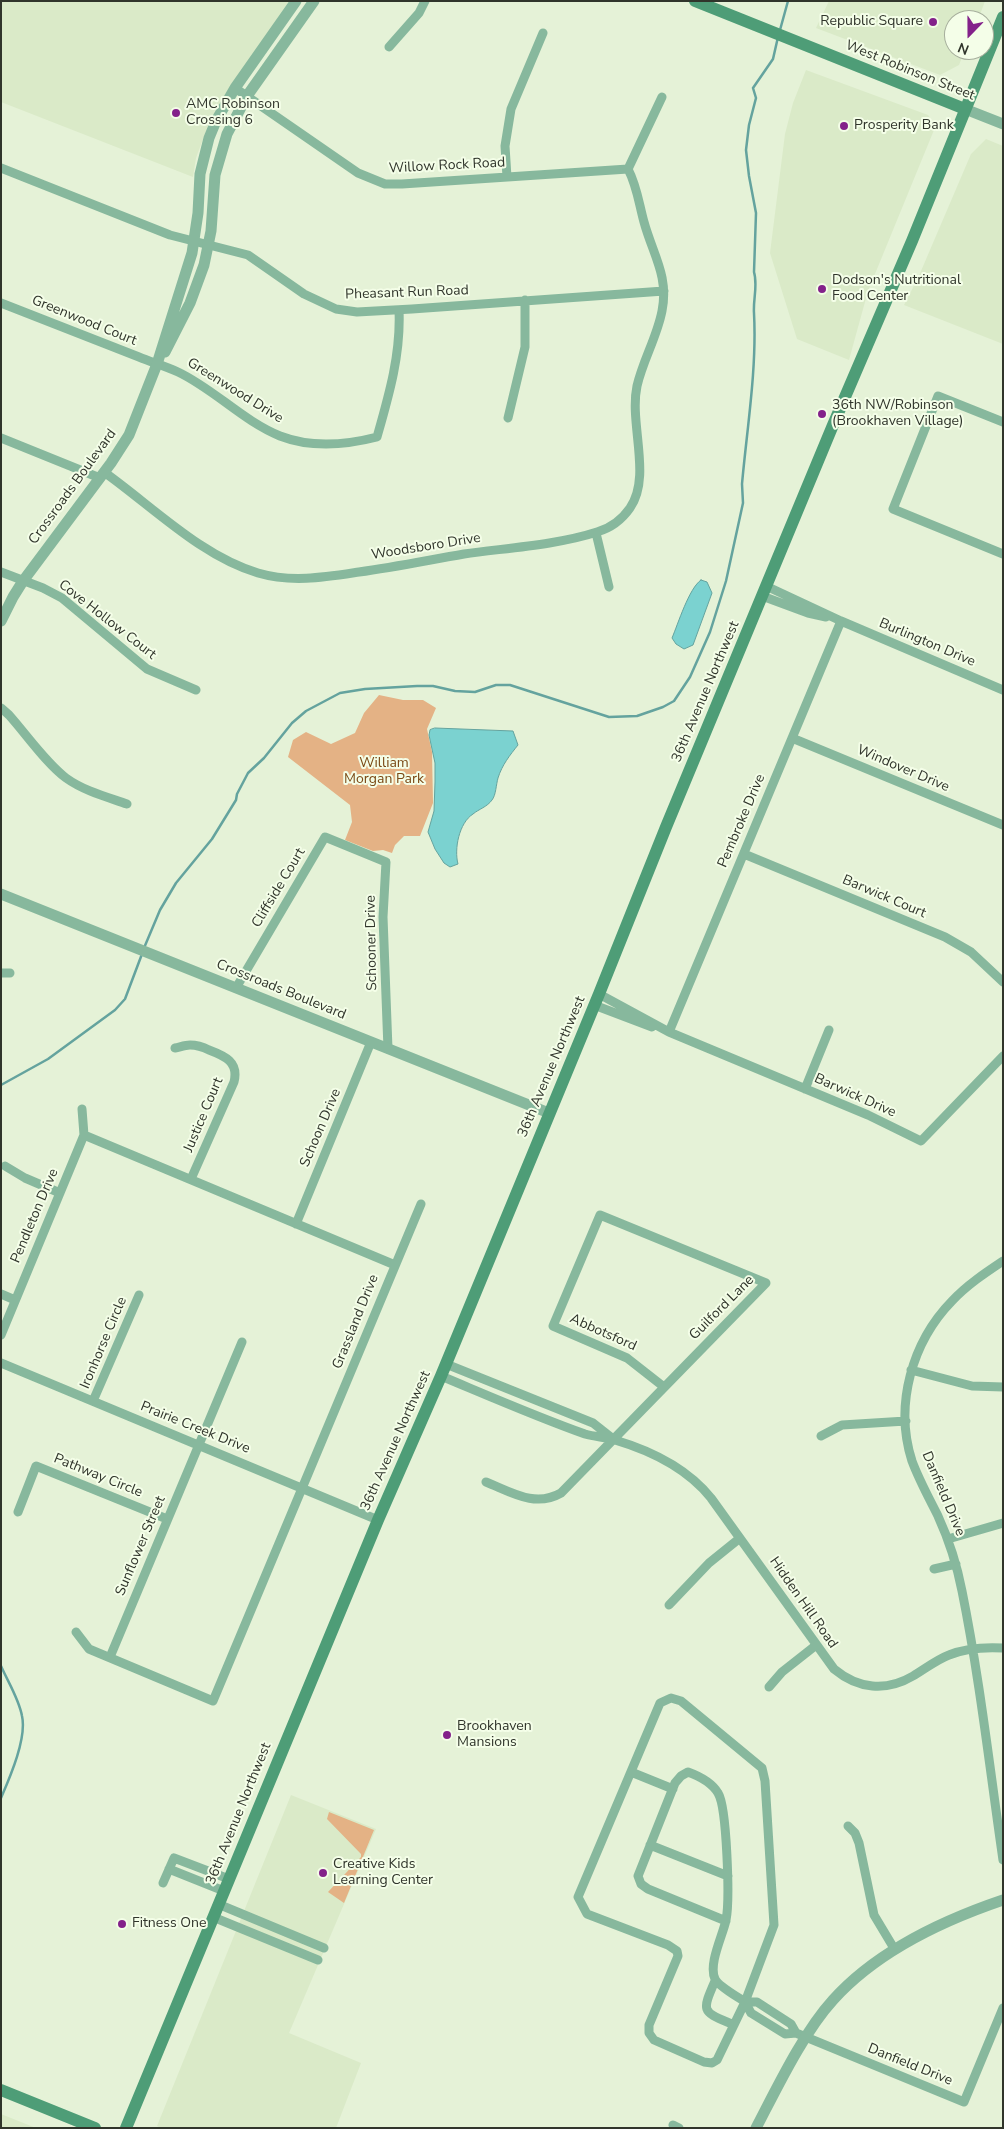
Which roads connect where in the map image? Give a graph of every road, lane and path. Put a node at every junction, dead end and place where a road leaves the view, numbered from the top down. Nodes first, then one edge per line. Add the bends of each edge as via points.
1 (296, 1) edge
2 (314, 1) edge
3 (425, 1) edge
4 (695, 1) edge
5 (1003, 17) edge
6 (543, 34) dead end
7 (389, 47) dead end
8 (235, 88) junction
9 (247, 96) junction
10 (662, 97) dead end
11 (966, 109) junction
12 (1003, 124) edge
13 (1, 168) edge
14 (628, 169) junction
15 (506, 177) junction
16 (193, 241) junction
17 (208, 244) junction
18 (664, 290) junction
19 (525, 300) junction
20 (1, 302) edge
21 (399, 310) junction
22 (157, 364) junction
23 (508, 418) dead end
24 (1003, 422) edge
25 (1, 438) edge
26 (102, 475) junction
27 (596, 533) junction
28 (1003, 554) edge
29 (1, 572) edge
30 (23, 581) junction
31 (609, 587) dead end
32 (764, 591) junction
33 (1, 620) edge
34 (841, 621) junction
35 (196, 690) dead end
36 (1003, 690) edge
37 (1, 708) edge
38 (792, 738) junction
39 (127, 804) dead end
40 (1003, 825) edge
41 (363, 852) joint
42 (744, 854) junction
43 (1, 894) edge
44 (1003, 982) edge
45 (236, 988) junction
46 (596, 1000) junction
47 (829, 1030) dead end
48 (669, 1032) junction
49 (370, 1042) junction
50 (175, 1048) dead end
51 (388, 1049) junction
52 (1003, 1056) edge
53 (805, 1089) junction
54 (82, 1109) dead end
55 (549, 1113) junction
56 (84, 1135) junction
57 (4, 1166) dead end
58 (191, 1179) junction
59 (60, 1193) junction
60 (420, 1204) dead end
61 (600, 1215) joint
62 (296, 1224) junction
63 (1003, 1261) edge
64 (395, 1264) junction
65 (1, 1294) edge
66 (139, 1295) dead end
67 (15, 1300) junction
68 (1, 1335) edge
69 (242, 1342) dead end
70 (1, 1363) edge
71 (446, 1364) junction
72 (911, 1370) junction
73 (441, 1376) junction
74 (664, 1387) junction
75 (1003, 1387) edge
76 (94, 1401) junction
77 (906, 1421) junction
78 (821, 1436) dead end
79 (614, 1439) junction
80 (198, 1444) junction
81 (486, 1482) dead end
82 (303, 1487) junction
83 (18, 1512) dead end
84 (167, 1519) junction
85 (378, 1520) junction
86 (1003, 1523) edge
87 (740, 1538) junction
88 (948, 1539) junction
89 (956, 1564) junction
90 (934, 1569) dead end
91 (668, 1605) dead end
92 (76, 1632) dead end
93 (815, 1646) junction
94 (1003, 1648) edge
95 (972, 1650) junction
96 (110, 1657) junction
97 (769, 1687) dead end
98 (630, 1772) junction
99 (673, 1789) junction
100 (848, 1826) dead end
101 (650, 1845) junction
102 (1003, 1860) edge
103 (728, 1876) junction
104 (163, 1883) dead end
105 (226, 1885) junction
106 (1003, 1900) edge
107 (218, 1904) junction
108 (213, 1917) junction
109 (726, 1921) junction
110 (324, 1948) dead end
111 (895, 1950) junction
112 (318, 1960) dead end
113 (715, 1981) junction
114 (745, 2002) junction
115 (1003, 2008) edge
116 (734, 2025) junction
117 (801, 2035) junction
118 (1, 2090) edge
119 (95, 2128) edge
120 (126, 2128) edge
121 (756, 2128) edge

1 - 8 street, Crossroads Boulevard
2 - 9 street, Crossroads Boulevard
3 - 7 street via 419,13
4 - 11 main road, West Robinson Street
5 - 11 main road, 36th Avenue Northwest
6 - 15 street via 511,109 505,146
8 - 9 street, Willow Rock Road
8 - 16 street, Crossroads Boulevard via 216,121 207,146 200,174
9 - 15 street, Willow Rock Road via 358,173 376,181 402,184
9 - 17 street, Crossroads Boulevard via 227,134 217,165
10 - 14 street
11 - 12 street, West Robinson Street
11 - 32 main road, 36th Avenue Northwest
13 - 16 street, Pheasant Run Road via 170,235
14 - 15 street, Willow Rock Road
14 - 18 street, Woodsboro Drive via 635,182 644,224 664,280
16 - 17 street, Pheasant Run Road
16 - 22 street, Crossroads Boulevard
17 - 21 street, Pheasant Run Road via 248,255 304,294 336,309 357,312
17 - 22 street, Crossroads Boulevard via 190,302
18 - 19 street, Pheasant Run Road
18 - 27 street, Woodsboro Drive via 660,320 642,368 635,406 640,476 638,493 620,521
19 - 21 street, Pheasant Run Road
19 - 23 street via 525,347
20 - 22 street, Greenwood Court
21 - 22 street, Greenwood Drive via 397,360 377,437 361,441 325,444 281,436 208,388
22 - 26 street, Crossroads Boulevard via 129,435
24 - 28 street via 938,396 892,509
25 - 26 street, Woodsboro Drive
26 - 27 street, Woodsboro Drive via 221,558 278,577 328,576
26 - 30 street, Crossroads Boulevard
27 - 31 street
29 - 30 street, Cove Hollow Court
30 - 33 street, Crossroads Boulevard
30 - 35 street, Cove Hollow Court via 62,598 147,669
32 - 34 street, Burlington Drive
32 - 46 main road, 36th Avenue Northwest
34 - 36 street, Burlington Drive
34 - 38 street, Pembroke Drive
37 - 39 street via 66,778
38 - 40 street, Windover Drive
38 - 42 street, Pembroke Drive
41 - 45 street, Cliffside Court via 325,837
41 - 51 street, Schooner Drive via 386,862 383,917
42 - 44 street, Barwick Court via 945,937 971,952
42 - 48 street, Pembroke Drive
43 - 45 street, Crossroads Boulevard
45 - 49 street, Crossroads Boulevard
46 - 48 street, Barwick Drive
46 - 55 main road, 36th Avenue Northwest
47 - 53 street
48 - 53 street, Barwick Drive
49 - 51 street, Crossroads Boulevard
49 - 62 street, Schoon Drive
50 - 58 street, Justice Court via 192,1045 222,1054 232,1062 235,1072 234,1082
51 - 55 street, Crossroads Boulevard
52 - 53 street, Barwick Drive via 920,1141
54 - 56 street
55 - 71 main road, 36th Avenue Northwest
56 - 58 street, Grassland Drive
56 - 59 street, Pendleton Drive
57 - 59 street
58 - 62 street, Grassland Drive
59 - 67 street, Pendleton Drive
60 - 64 street
61 - 74 street, Abbotsford via 553,1326 621,1354
61 - 74 street, Guilford Lane via 766,1283
62 - 64 street, Grassland Drive
63 - 72 street, Danfield Drive via 969,1285 944,1310 927,1332
64 - 82 street, Grassland Drive
65 - 67 street
66 - 76 street, Ironhorse Circle
67 - 68 street, Pendleton Drive
69 - 80 street, Sunflower Street
70 - 76 street, Prairie Creek Drive
71 - 73 main road, 36th Avenue Northwest
71 - 79 street, Hidden Hill Road via 593,1423
72 - 75 street via 972,1386
72 - 77 street, Danfield Drive
73 - 79 street, Hidden Hill Road via 588,1435
73 - 85 main road, 36th Avenue Northwest
74 - 79 street, Guilford Lane
76 - 80 street, Prairie Creek Drive
77 - 78 street via 842,1425
77 - 88 street, Danfield Drive via 912,1460
79 - 81 street, Guilford Lane via 553,1498 530,1499
79 - 87 street, Hidden Hill Road via 664,1459 686,1472 703,1488
80 - 82 street, Prairie Creek Drive
80 - 84 street, Sunflower Street
82 - 85 street, Prairie Creek Drive
82 - 96 street, Grassland Drive via 212,1701
83 - 84 street, Pathway Circle via 36,1466
84 - 96 street, Sunflower Street
85 - 105 main road, 36th Avenue Northwest
86 - 88 street
87 - 91 street via 709,1563
87 - 93 street, Hidden Hill Road
88 - 89 street, Danfield Drive
89 - 90 street
89 - 95 street, Danfield Drive
92 - 96 street via 89,1649
93 - 95 street, Hidden Hill Road via 842,1676 860,1685 877,1687 903,1682 955,1652
93 - 97 street via 782,1672
94 - 95 street, Hidden Hill Road
95 - 102 street, Danfield Drive
98 - 99 street
98 - 114 street via 660,1703 671,1698 681,1701 762,1768 774,1925
98 - 116 street via 578,1897 587,1914 677,1951 678,1956 650,2025 649,2033 654,2040 712,2063 718,2060
99 - 101 street
99 - 103 street via 681,1776 688,1772 697,1775 720,1795
100 - 111 street via 859,1843 874,1915
101 - 103 street
101 - 109 street via 638,1876 641,1884
103 - 109 street
104 - 105 street via 174,1858
105 - 107 main road, 36th Avenue Northwest
106 - 111 street via 959,1917
107 - 108 main road, 36th Avenue Northwest
107 - 110 street
108 - 112 street
108 - 120 main road, 36th Avenue Northwest
109 - 113 street via 717,1947
111 - 117 street via 848,1985
113 - 114 street
113 - 116 street via 706,2008 712,2015
114 - 116 street
114 - 117 street via 757,2002 791,2024
115 - 117 street, Danfield Drive via 964,2102
117 - 121 street
118 - 119 main road

